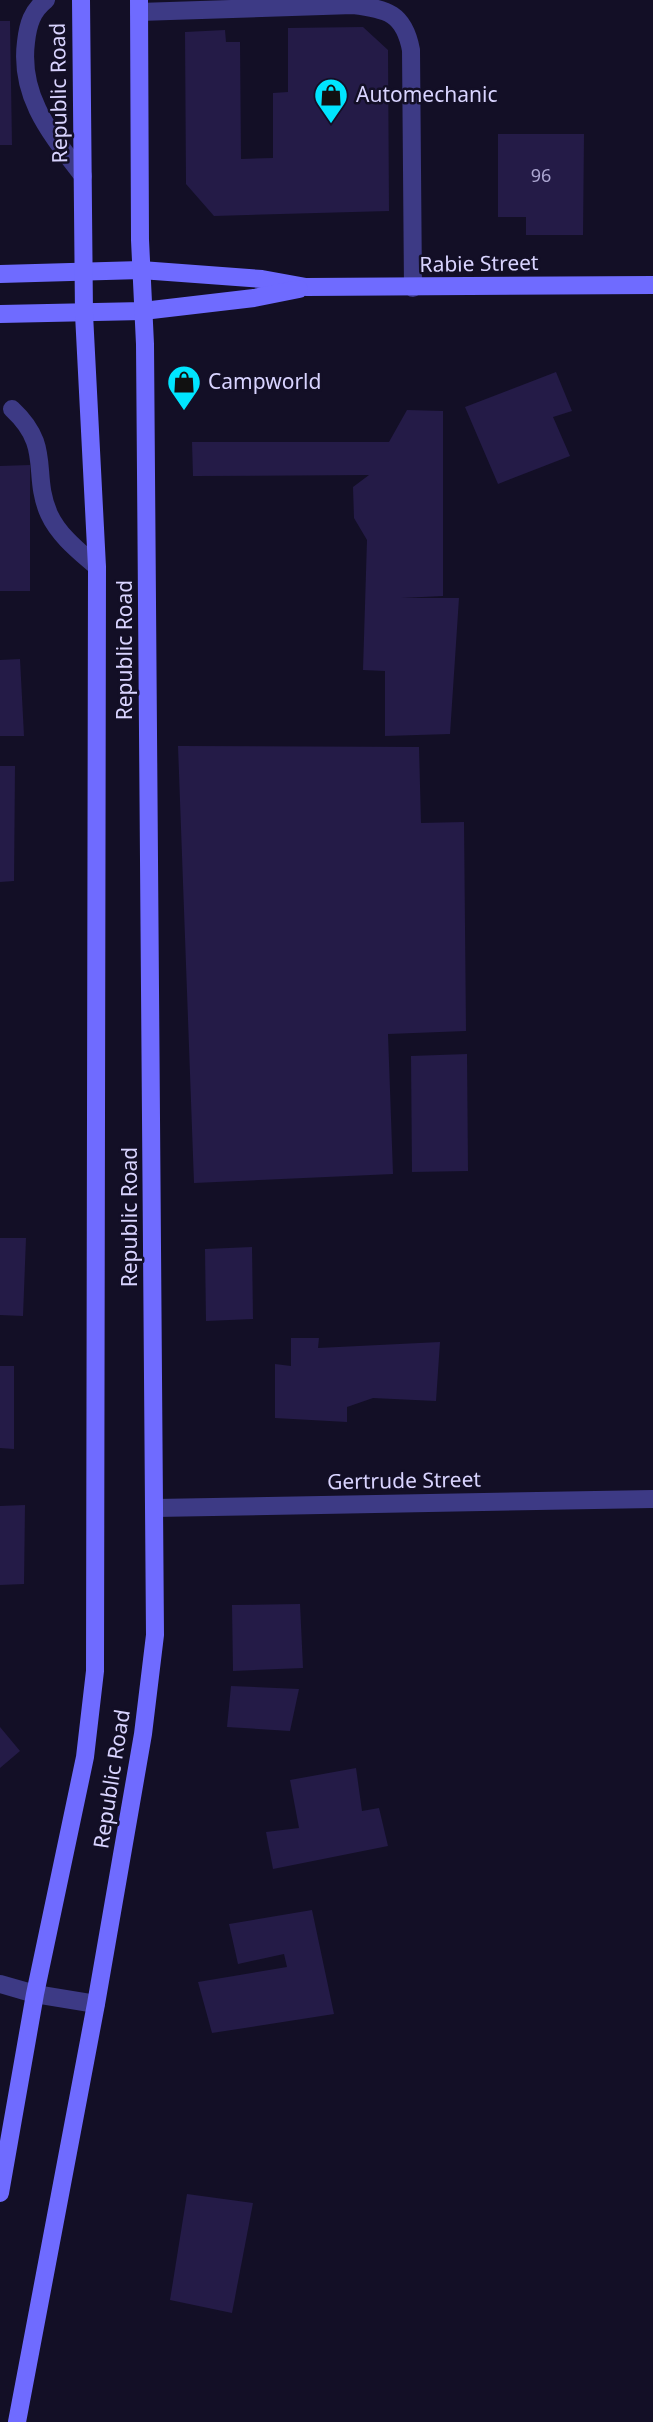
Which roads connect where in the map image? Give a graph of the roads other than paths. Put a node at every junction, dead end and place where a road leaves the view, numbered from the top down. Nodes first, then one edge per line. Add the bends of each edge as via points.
1 (46, 0) edge
2 (81, 0) edge
3 (139, 6) edge
4 (83, 176) junction
5 (141, 270) junction
6 (84, 272) junction
7 (0, 274) edge
8 (653, 285) edge
9 (306, 287) junction
10 (412, 288) junction
11 (143, 311) junction
12 (0, 314) edge
13 (85, 314) junction
14 (12, 409) dead end
15 (97, 567) junction
16 (653, 1499) edge
17 (155, 1508) junction
18 (0, 1984) edge
19 (35, 1994) junction
20 (96, 2004) junction
21 (0, 2193) edge
22 (16, 2422) edge

1 - 4 street via 34,9 27,28 23,63 27,83 38,111
2 - 4 main road, Republic Road
3 - 5 main road, Republic Road
3 - 10 street via 353,5 388,12 398,19 411,50
4 - 6 main road, Republic Road
5 - 6 main road, Rabie Street
5 - 9 main road, Rabie Street
5 - 11 main road, Republic Road
6 - 7 main road, Rabie Street
6 - 13 main road, Republic Road
8 - 10 main road, Rabie Street
9 - 10 main road, Rabie Street
9 - 11 main road, Rabie Street via 254,299
11 - 13 main road, Rabie Street
11 - 17 main road, Republic Road
12 - 13 main road, Rabie Street
13 - 15 main road, Republic Road
14 - 15 street via 27,423 38,446 50,515
15 - 19 main road, Republic Road via 95,1671 85,1757
16 - 17 street, Gertrude Street
17 - 20 main road, Republic Road via 152,1675
18 - 19 street
19 - 20 street
19 - 21 main road, Republic Road
20 - 22 main road, Republic Road

